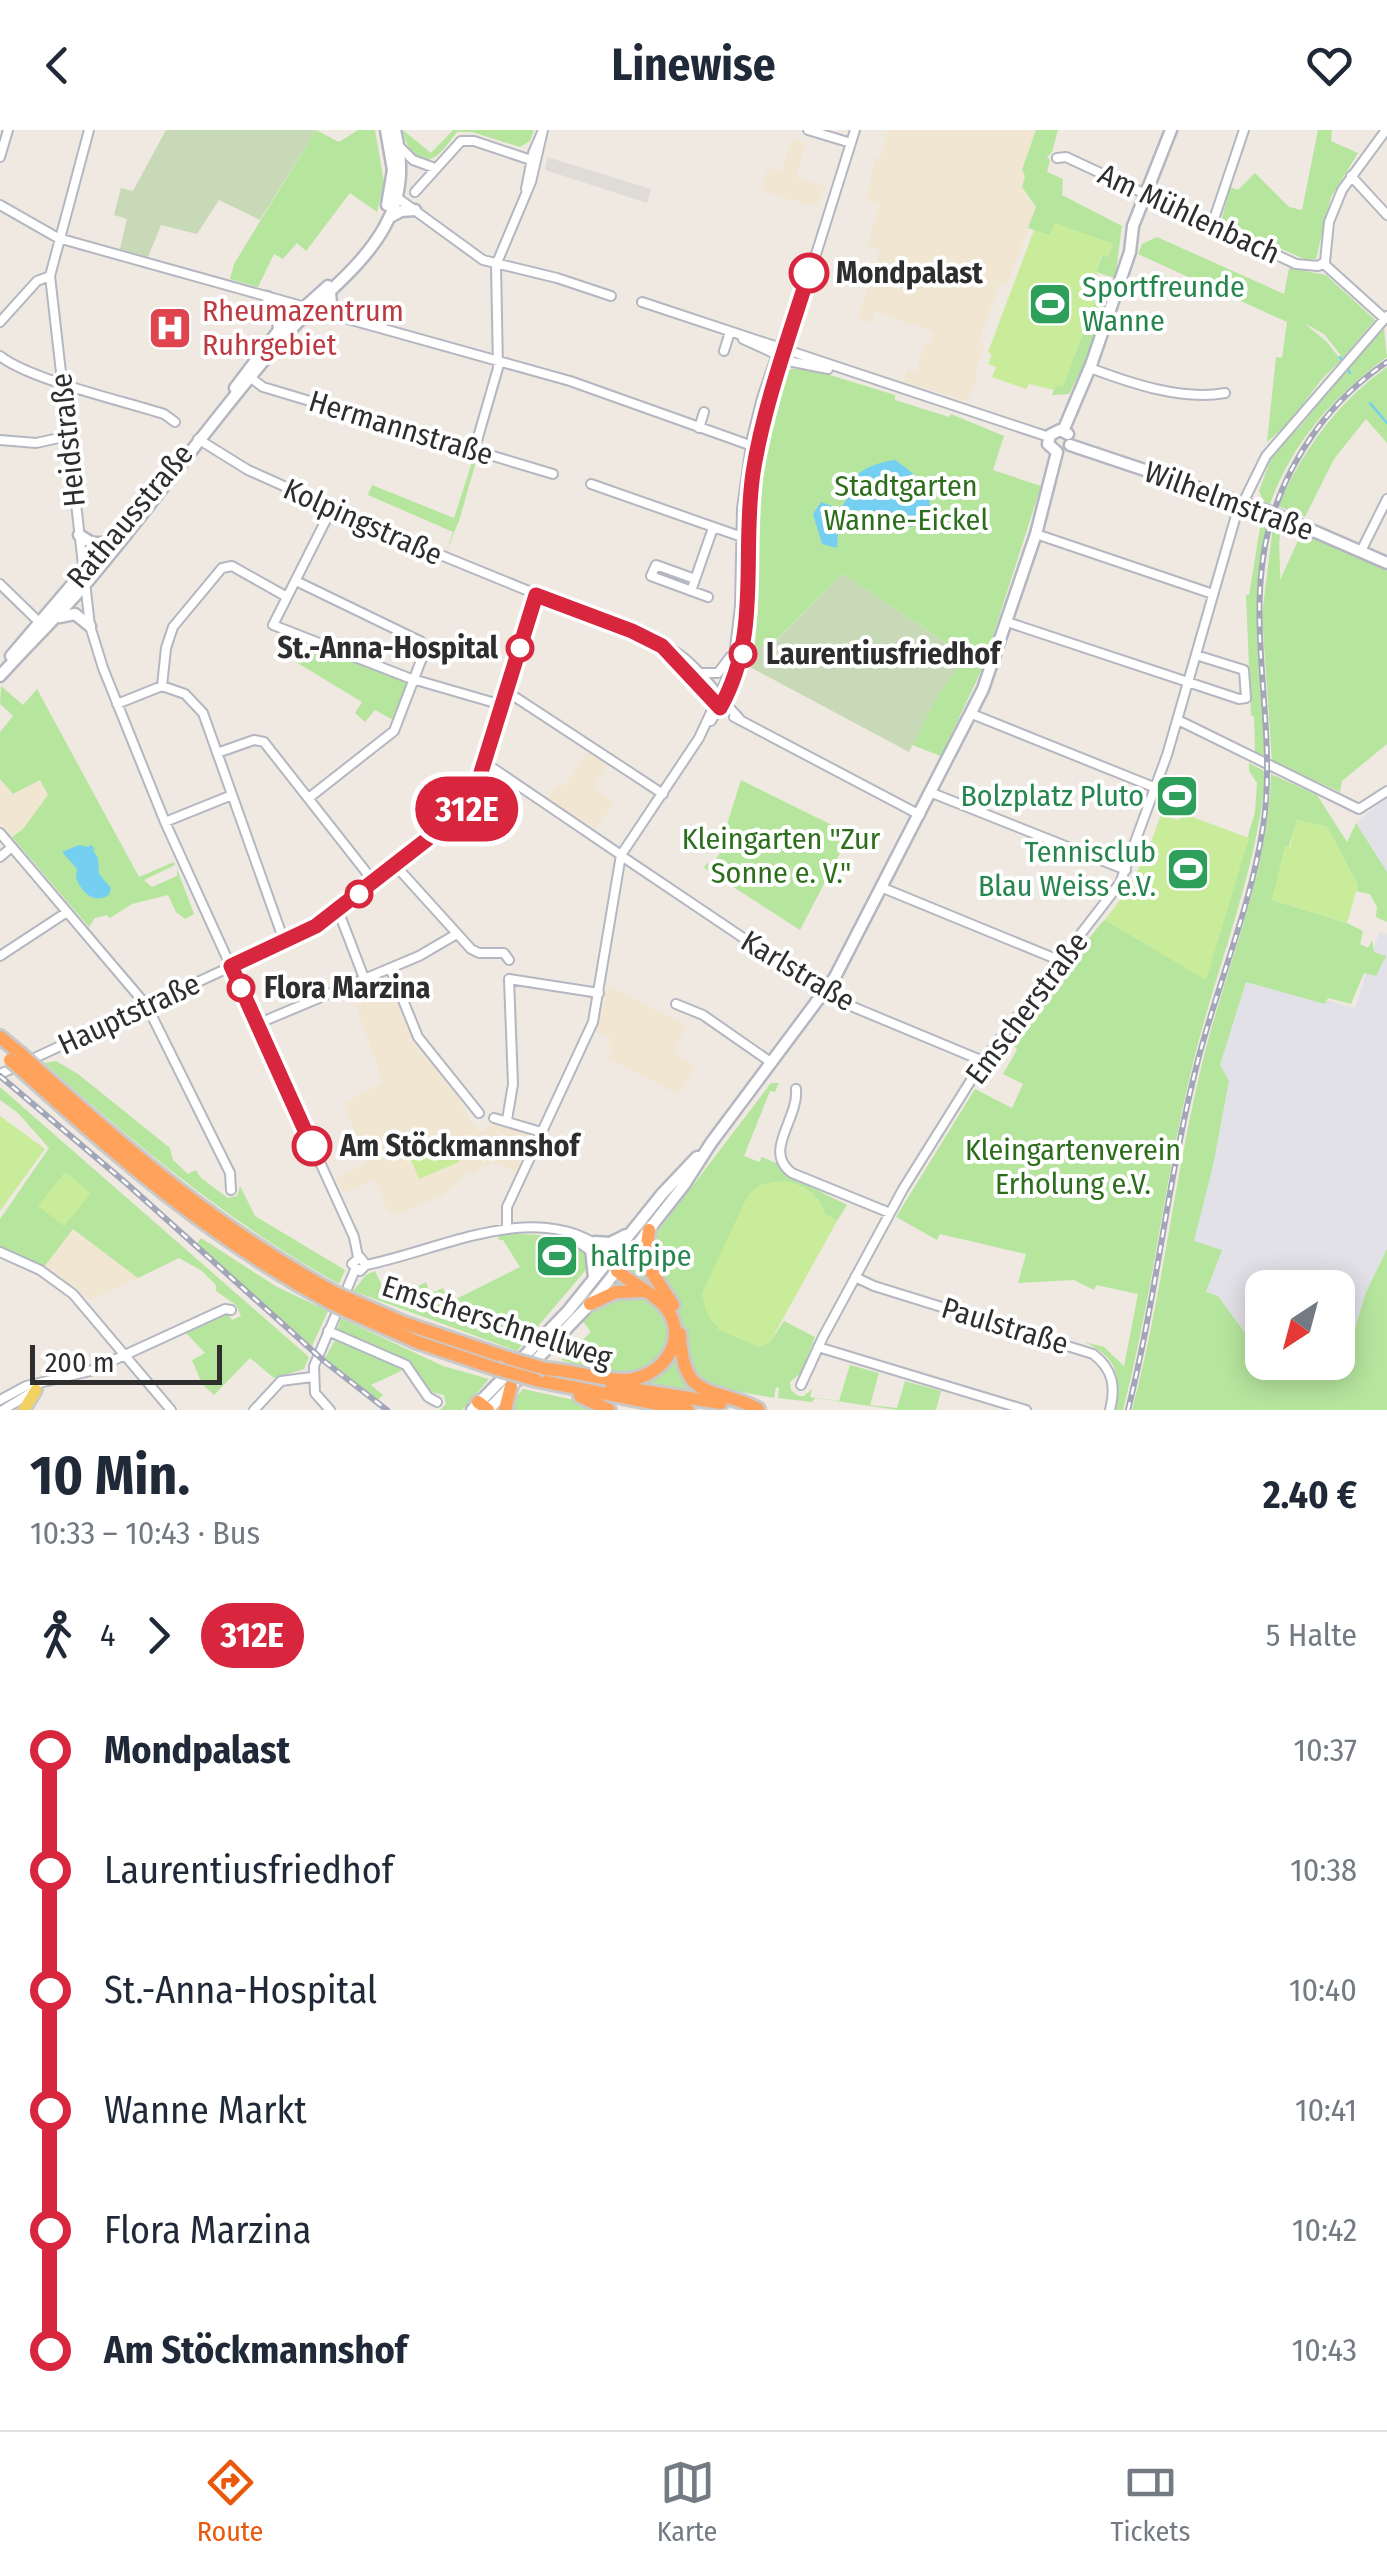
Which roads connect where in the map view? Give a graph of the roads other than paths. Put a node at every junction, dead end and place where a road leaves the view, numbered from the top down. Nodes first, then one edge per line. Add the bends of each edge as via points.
1 (8, 130) edge
2 (89, 130) edge
3 (386, 130) edge
4 (395, 130) edge
5 (543, 130) edge
6 (808, 130) edge
7 (855, 130) edge
8 (1175, 130) edge
9 (1244, 130) edge
10 (1386, 130) edge
11 (851, 144) junction
12 (398, 146) junction
13 (0, 157) edge
14 (1056, 158) dead end
15 (534, 160) junction
16 (435, 168) junction
17 (1351, 176) junction
18 (414, 192) dead end
19 (394, 196) junction
20 (1147, 196) junction
21 (0, 205) edge
22 (415, 210) junction
23 (1387, 216) edge
24 (389, 217) junction
25 (1212, 225) junction
26 (58, 238) junction
27 (1323, 263) junction
28 (496, 265) junction
29 (50, 276) junction
30 (330, 292) junction
31 (611, 296) dead end
32 (267, 297) junction
33 (642, 302) dead end
34 (307, 308) junction
35 (338, 317) junction
36 (1386, 317) edge
37 (0, 322) edge
38 (278, 330) junction
39 (733, 333) junction
40 (724, 351) dead end
41 (781, 352) junction
42 (0, 356) edge
43 (254, 360) junction
44 (498, 361) junction
45 (1090, 368) junction
46 (251, 378) junction
47 (62, 382) junction
48 (1225, 393) dead end
49 (704, 412) dead end
50 (174, 422) dead end
51 (698, 428) junction
52 (1063, 431) junction
53 (68, 436) junction
54 (1049, 438) junction
55 (198, 439) junction
56 (0, 440) edge
57 (1070, 445) junction
58 (754, 448) junction
59 (474, 450) junction
60 (1058, 452) junction
61 (552, 474) dead end
62 (591, 484) dead end
63 (1387, 498) edge
64 (1244, 502) junction
65 (332, 508) junction
66 (712, 528) junction
67 (79, 534) junction
68 (1036, 534) junction
69 (744, 537) junction
70 (108, 544) junction
71 (1361, 551) junction
72 (1387, 562) edge
73 (84, 572) junction
74 (695, 579) junction
75 (296, 581) junction
76 (0, 584) edge
77 (84, 585) junction
78 (691, 591) junction
79 (1213, 594) junction
80 (536, 595) junction
81 (287, 596) junction
82 (708, 597) dead end
83 (54, 620) junction
84 (1008, 622) junction
85 (40, 623) junction
86 (90, 626) junction
87 (664, 647) junction
88 (736, 650) junction
89 (1196, 656) junction
90 (0, 668) edge
91 (699, 673) junction
92 (0, 676) edge
93 (414, 680) junction
94 (1188, 683) junction
95 (162, 686) junction
96 (506, 691) junction
97 (719, 703) junction
98 (117, 704) junction
99 (502, 705) junction
100 (972, 714) junction
101 (1178, 720) junction
102 (218, 753) junction
103 (484, 762) junction
104 (1156, 788) junction
105 (932, 792) junction
106 (1387, 792) edge
107 (663, 794) junction
108 (232, 796) junction
109 (310, 797) junction
110 (920, 815) junction
111 (166, 822) junction
112 (0, 833) edge
113 (12, 846) junction
114 (0, 857) edge
115 (623, 857) junction
116 (395, 866) junction
117 (1126, 870) junction
118 (374, 882) junction
119 (883, 888) junction
120 (338, 910) junction
121 (67, 912) junction
122 (455, 934) junction
123 (284, 942) junction
124 (0, 956) edge
125 (509, 960) dead end
126 (1061, 961) junction
127 (231, 966) junction
128 (390, 968) junction
129 (364, 978) junction
130 (599, 993) junction
131 (824, 994) junction
132 (676, 1004) dead end
133 (147, 1006) junction
134 (257, 1024) junction
135 (0, 1037) edge
136 (10, 1055) edge
137 (983, 1061) junction
138 (772, 1063) junction
139 (0, 1074) edge
140 (796, 1090) dead end
141 (479, 1113) dead end
142 (494, 1118) dead end
143 (507, 1120) junction
144 (541, 1132) junction
145 (711, 1143) junction
146 (231, 1190) dead end
147 (890, 1213) junction
148 (508, 1227) junction
149 (649, 1230) junction
150 (632, 1232) junction
151 (593, 1246) junction
152 (0, 1252) edge
153 (358, 1257) junction
154 (615, 1264) junction
155 (366, 1265) junction
156 (355, 1270) junction
157 (856, 1277) junction
158 (594, 1281) junction
159 (645, 1291) junction
160 (664, 1294) junction
161 (347, 1304) junction
162 (590, 1304) junction
163 (231, 1310) dead end
164 (328, 1331) junction
165 (818, 1347) junction
166 (123, 1354) junction
167 (546, 1369) junction
168 (312, 1377) junction
169 (536, 1380) junction
170 (801, 1385) dead end
171 (511, 1386) junction
172 (39, 1388) junction
173 (0, 1400) edge
174 (437, 1402) dead end
175 (478, 1408) edge
176 (758, 1409) edge
177 (3, 1410) edge
178 (24, 1410) edge
179 (171, 1410) edge
180 (254, 1410) edge
181 (330, 1410) edge
182 (505, 1410) edge
183 (609, 1410) edge
184 (688, 1410) edge
185 (768, 1410) edge
186 (1026, 1410) edge
187 (1110, 1410) edge

1 - 13 street
2 - 26 street, Heidstraße
3 - 19 main road, Rathausstraße
4 - 12 main road, Rathausstraße
5 - 15 street
6 - 11 street
7 - 11 street
8 - 20 main road
9 - 25 street
10 - 17 street, Am Mühlenbach
11 - 41 street
12 - 16 street
12 - 19 main road, Rathausstraße via 401,176
14 - 20 street, Am Mühlenbach
15 - 16 street via 461,141
15 - 28 street
16 - 18 street
17 - 23 street
17 - 27 street, Am Mühlenbach via 1329,222
19 - 22 street
19 - 24 main road, Rathausstraße
19 - 34 main road, Rathausstraße via 363,250
20 - 25 street, Am Mühlenbach
20 - 45 main road
21 - 26 street
22 - 24 main road
22 - 28 street
24 - 30 main road, Rathausstraße
25 - 27 street, Am Mühlenbach via 1296,264
26 - 29 street, Heidstraße
26 - 32 street
27 - 36 street, Am Mühlenbach
28 - 31 street
28 - 44 street
29 - 37 street via 37,281
29 - 47 street, Heidstraße
30 - 34 main road, Rathausstraße
30 - 35 main road
32 - 34 street
32 - 38 main road via 278,309
33 - 39 street
34 - 35 street
34 - 38 main road, Rathausstraße
34 - 46 main road, Rathausstraße
35 - 44 street
36 - 64 street, Emscherstraße via 1271,448
38 - 43 main road, Rathausstraße
39 - 40 street
39 - 41 street
41 - 54 street
41 - 58 street
42 - 47 street
43 - 46 street, Rathausstraße
43 - 55 main road, Rathausstraße
44 - 51 street
44 - 59 street
45 - 48 street via 1198,395
45 - 52 main road
46 - 55 main road, Rathausstraße
46 - 59 street, Hermannstraße
47 - 50 street
47 - 53 street, Heidstraße
49 - 51 street
51 - 58 street
52 - 54 main road
52 - 57 main road
53 - 56 street via 36,443
53 - 67 street, Heidstraße
54 - 60 main road
55 - 65 street, Kolpingstraße
55 - 70 main road, Rathausstraße
55 - 77 main road, Rathausstraße
57 - 60 main road
57 - 64 main road, Wilhelmstraße
58 - 69 street
59 - 61 street, Hermannstraße
60 - 68 main road
62 - 66 street
63 - 71 street
64 - 71 main road, Wilhelmstraße
64 - 79 street, Emscherstraße
65 - 75 street
65 - 80 street, Kolpingstraße
66 - 69 street
66 - 74 street
67 - 70 main road
67 - 73 street, Heidstraße
68 - 79 street
68 - 84 main road
69 - 88 street
69 - 97 street via 744,646 738,674
70 - 73 main road, Rathausstraße
71 - 72 main road, Wilhelmstraße
73 - 77 street, Heidstraße
73 - 85 main road, Rathausstraße
74 - 78 street
74 - 78 street via 656,565 652,570 651,576
75 - 81 street
75 - 93 street via 424,645
76 - 85 street
77 - 83 main road, Rathausstraße
77 - 86 street, Heidstraße
78 - 82 street
79 - 89 street, Emscherstraße
80 - 87 street, Kolpingstraße
80 - 96 street, Hauptstraße
81 - 93 street via 273,625
81 - 95 street via 232,566 221,569 173,627
83 - 86 main road via 75,614
83 - 92 main road, Rathausstraße
84 - 94 street
84 - 100 main road
85 - 90 main road, Rathausstraße
86 - 98 street, Heidstraße
87 - 91 street
87 - 97 street
88 - 91 street via 718,673
88 - 97 street
89 - 94 street, Emscherstraße
89 - 94 street via 1244,670 1246,696
91 - 97 street
93 - 99 street
93 - 109 street via 392,733
94 - 101 street, Emscherstraße
95 - 98 street
95 - 102 street via 200,707
96 - 99 street, Hauptstraße
96 - 107 street
97 - 107 street
97 - 110 street
98 - 111 street, Heidstraße
99 - 103 street, Hauptstraße
100 - 104 street
100 - 105 main road
101 - 104 street, Emscherstraße
101 - 106 street via 1359,808
102 - 108 street
102 - 109 street via 261,740
103 - 115 street, Karlstraße
103 - 116 street, Hauptstraße via 466,809
104 - 117 street, Emscherstraße
105 - 110 main road
105 - 117 street
107 - 115 street
108 - 111 street
108 - 123 street
109 - 118 street
110 - 119 main road
111 - 127 street, Heidstraße
112 - 113 street
113 - 114 street
113 - 121 street
115 - 130 street
115 - 131 street, Karlstraße
116 - 118 street, Hauptstraße
116 - 122 street
117 - 126 street, Emscherstraße
118 - 120 street, Hauptstraße
119 - 126 street
119 - 131 main road
120 - 123 street, Hauptstraße
120 - 129 street
121 - 124 street
121 - 133 street
122 - 125 street via 479,953 504,953
122 - 128 street
123 - 127 street, Hauptstraße
126 - 137 street, Emscherstraße
127 - 133 street, Hauptstraße
127 - 134 street, Heidstraße
128 - 129 street
128 - 141 street via 418,1037
129 - 134 street
130 - 143 street via 509,979 514,1084
130 - 144 street via 593,1022
131 - 137 street, Karlstraße
131 - 138 main road
132 - 138 street
133 - 139 street, Hauptstraße
133 - 146 street via 230,1173
134 - 153 street, Heidstraße
135 - 136 highway, Emscherschnellweg
136 - 161 highway, Emscherschnellweg, bridge via 182,1210 262,1264
137 - 147 street, Emscherstraße
138 - 145 main road
140 - 147 street via 779,1149 783,1166
142 - 143 street
143 - 144 street
144 - 148 street via 508,1207
145 - 149 main road
145 - 150 main road
147 - 157 street, Emscherstraße
148 - 151 street via 561,1232
148 - 155 street
149 - 154 main road
149 - 160 highway via 645,1262
150 - 151 main road
150 - 154 main road
151 - 154 street
151 - 158 main road
152 - 166 street via 62,1285
153 - 155 street
153 - 156 street
154 - 158 main road
154 - 159 highway
154 - 160 highway
154 - 162 main road
155 - 156 street
156 - 164 street
157 - 165 street, Emscherstraße
157 - 187 street, Paulstraße via 1093,1354 1113,1380
158 - 175 main road
159 - 162 highway via 623,1290
159 - 167 highway via 673,1320 672,1348 662,1366 624,1380
160 - 176 highway via 678,1317 687,1373 710,1394
161 - 167 highway, Emscherschnellweg, bridge
161 - 169 highway, Emscherschnellweg, bridge via 417,1342
162 - 171 main road
163 - 166 street
164 - 168 street
164 - 174 street via 406,1366
165 - 170 street, Emscherstraße
165 - 186 street
166 - 172 street
166 - 179 street
167 - 176 highway, Emscherschnellweg
168 - 180 street via 276,1384
168 - 181 street via 315,1393
169 - 183 highway
169 - 184 highway, Emscherschnellweg
171 - 175 main road
171 - 182 highway
172 - 173 street via 26,1386
172 - 177 street
172 - 178 main road
176 - 185 highway, Emscherschnellweg

